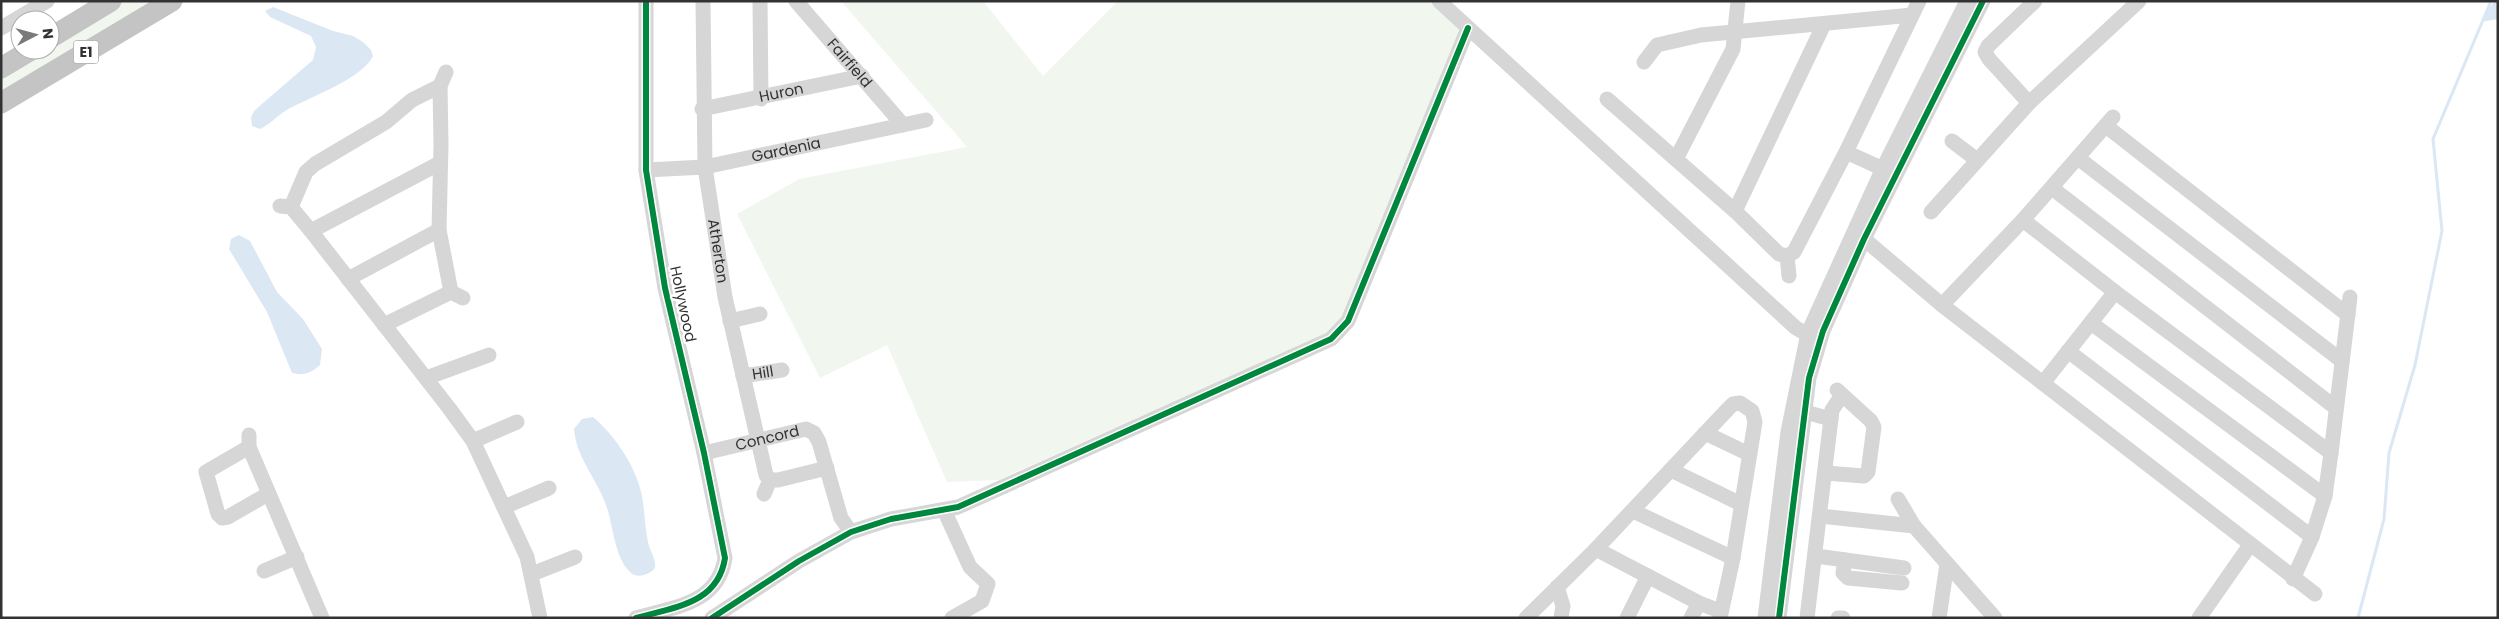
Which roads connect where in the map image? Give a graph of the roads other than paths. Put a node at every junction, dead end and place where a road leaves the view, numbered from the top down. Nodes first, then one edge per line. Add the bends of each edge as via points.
1 (47, 1) edge
2 (111, 1) edge
3 (172, 1) edge
4 (646, 1) edge
5 (702, 1) edge
6 (760, 1) edge
7 (796, 1) edge
8 (1439, 1) edge
9 (1738, 1) edge
10 (1919, 1) edge
11 (1967, 1) edge
12 (1983, 1) edge
13 (2035, 1) edge
14 (2139, 1) edge
15 (1912, 15) junction
16 (1824, 24) junction
17 (1, 28) edge
18 (1468, 28) junction
19 (60, 32) edge
20 (1736, 32) junction
21 (14, 60) edge
22 (1644, 62) dead end
23 (1, 68) edge
24 (446, 72) dead end
25 (862, 76) junction
26 (440, 86) junction
27 (761, 98) junction
28 (1608, 99) dead end
29 (1, 103) edge
30 (2029, 103) junction
31 (702, 109) junction
32 (926, 120) dead end
33 (903, 125) junction
34 (1952, 141) dead end
35 (1846, 152) junction
36 (2078, 158) junction
37 (1676, 159) junction
38 (1977, 160) junction
39 (440, 163) junction
40 (705, 167) junction
41 (646, 170) junction
42 (1889, 172) junction
43 (2052, 188) junction
44 (1735, 211) junction
45 (1931, 212) dead end
46 (2023, 220) junction
47 (439, 230) junction
48 (311, 231) junction
49 (1859, 236) junction
50 (1787, 256) junction
51 (1789, 276) dead end
52 (348, 279) junction
53 (2115, 292) junction
54 (2350, 297) dead end
55 (1942, 305) junction
56 (760, 314) dead end
57 (2348, 315) junction
58 (730, 321) junction
59 (2091, 323) junction
60 (384, 325) junction
61 (1816, 332) junction
62 (2068, 351) junction
63 (489, 354) dead end
64 (2342, 361) junction
65 (782, 370) dead end
66 (743, 376) junction
67 (426, 378) junction
68 (2043, 383) junction
69 (1799, 406) junction
70 (2336, 408) junction
71 (1831, 414) junction
72 (518, 422) dead end
73 (1705, 433) junction
74 (758, 439) junction
75 (473, 441) junction
76 (704, 453) junction
77 (1749, 454) junction
78 (2331, 454) junction
79 (827, 468) junction
80 (1671, 470) junction
81 (1826, 473) junction
82 (770, 480) junction
83 (549, 488) dead end
84 (268, 494) junction
85 (764, 494) dead end
86 (2325, 496) junction
87 (1898, 499) dead end
88 (1741, 504) junction
89 (504, 507) junction
90 (944, 510) junction
91 (1633, 510) junction
92 (1820, 516) junction
93 (1914, 526) junction
94 (851, 532) junction
95 (2312, 537) junction
96 (2250, 545) junction
97 (1596, 549) junction
98 (575, 556) dead end
99 (1816, 556) junction
100 (297, 557) junction
101 (1733, 558) junction
102 (1947, 564) junction
103 (264, 571) dead end
104 (532, 574) junction
105 (1903, 574) dead end
106 (1648, 576) junction
107 (2294, 579) junction
108 (1557, 587) junction
109 (2315, 594) dead end
110 (699, 600) junction
111 (1699, 604) junction
112 (1983, 612) edge
113 (1720, 614) edge
114 (317, 616) edge
115 (540, 618) edge
116 (636, 618) edge
117 (702, 618) edge
118 (712, 618) edge
119 (952, 618) edge
120 (1526, 618) edge
121 (1561, 618) edge
122 (1627, 618) edge
123 (1691, 618) edge
124 (1764, 618) edge
125 (1779, 618) edge
126 (1808, 618) edge
127 (1838, 618) edge
128 (1843, 618) edge
129 (1939, 618) edge
130 (1995, 618) edge
131 (2199, 618) edge

1 - 17 street
2 - 19 highway, E1
3 - 29 highway, E1
4 - 41 street, Hollywood
5 - 31 street, Atherton
6 - 27 street
7 - 25 street, Fairfield
8 - 18 street
9 - 20 street
10 - 15 street
11 - 42 street
12 - 42 street
13 - 30 street via 1988,46 1986,52
14 - 30 street
15 - 16 street
15 - 35 street
16 - 20 street
16 - 44 street
18 - 61 street via 1796,328
18 - 90 street via 1348,321 1339,332 1322,343 958,507
20 - 22 street via 1666,42 1657,45
20 - 37 street via 1733,48
21 - 23 highway
24 - 26 street
25 - 27 street, Huron
25 - 33 street, Fairfield
26 - 39 street
26 - 48 street via 412,100 386,122 306,172 286,207
27 - 31 street, Huron
28 - 37 street
30 - 38 street
31 - 40 street, Atherton
32 - 33 street, Gardenia
33 - 40 street, Gardenia
34 - 38 street
35 - 42 street
35 - 50 street via 1794,252
36 - 43 street
36 - 57 street via 2109,122
36 - 64 street
37 - 44 street
38 - 45 street
39 - 47 street
39 - 48 street
40 - 41 street, Gardenia
40 - 58 street, Atherton
41 - 76 street, Hollywood via 665,288
42 - 49 street
43 - 46 street
43 - 70 street
44 - 50 street via 1779,254
46 - 53 street
46 - 55 street
47 - 52 street
47 - 60 street via 457,295
48 - 52 street
49 - 55 street
49 - 61 street
50 - 51 street
52 - 60 street
53 - 59 street
53 - 78 street
54 - 57 street
55 - 68 street
56 - 58 street
57 - 64 street
58 - 66 street, Atherton
59 - 62 street
59 - 86 street
60 - 67 street
61 - 69 street via 1809,378
62 - 68 street
62 - 95 street
63 - 67 street
64 - 70 street
65 - 66 street, Hill
66 - 74 street, Atherton
67 - 75 street
68 - 96 street
69 - 71 street
69 - 124 street via 1788,432
69 - 125 street
70 - 78 street
71 - 81 street
71 - 81 street via 1839,393 1874,427 1868,472 1859,477
72 - 75 street
73 - 77 street
73 - 77 street via 1733,404 1743,404 1752,411 1755,422
73 - 80 street
74 - 76 street, Concord
74 - 79 street, Concord via 806,429 814,433 819,442
74 - 82 street, Atherton
75 - 89 street
76 - 110 street, Hollywood via 725,558 719,576
77 - 88 street
78 - 86 street
79 - 82 street
79 - 94 street, Concord via 841,518
80 - 88 street
80 - 91 street
81 - 92 street
82 - 85 street
83 - 89 street
84 - 84 street via 222,518 206,472 249,441
84 - 100 street
86 - 95 street
87 - 93 street
88 - 101 street
89 - 104 street via 519,536
90 - 94 street via 891,519
90 - 119 street via 970,567 988,584 982,602
91 - 97 street
91 - 101 street
92 - 93 street
92 - 99 street
93 - 102 street
94 - 118 street via 799,561
95 - 107 street
96 - 107 street
96 - 131 street
97 - 106 street
97 - 108 street
98 - 104 street
99 - 105 street via 1844,560 1843,573 1848,578
99 - 126 street
100 - 103 street
100 - 114 street
101 - 113 street
102 - 112 street
102 - 129 street
104 - 115 street
106 - 111 street
106 - 122 street
107 - 109 street
108 - 120 street
108 - 121 street via 1563,606
110 - 116 street
110 - 117 street
111 - 113 street
111 - 123 street
112 - 130 street
127 - 128 street

